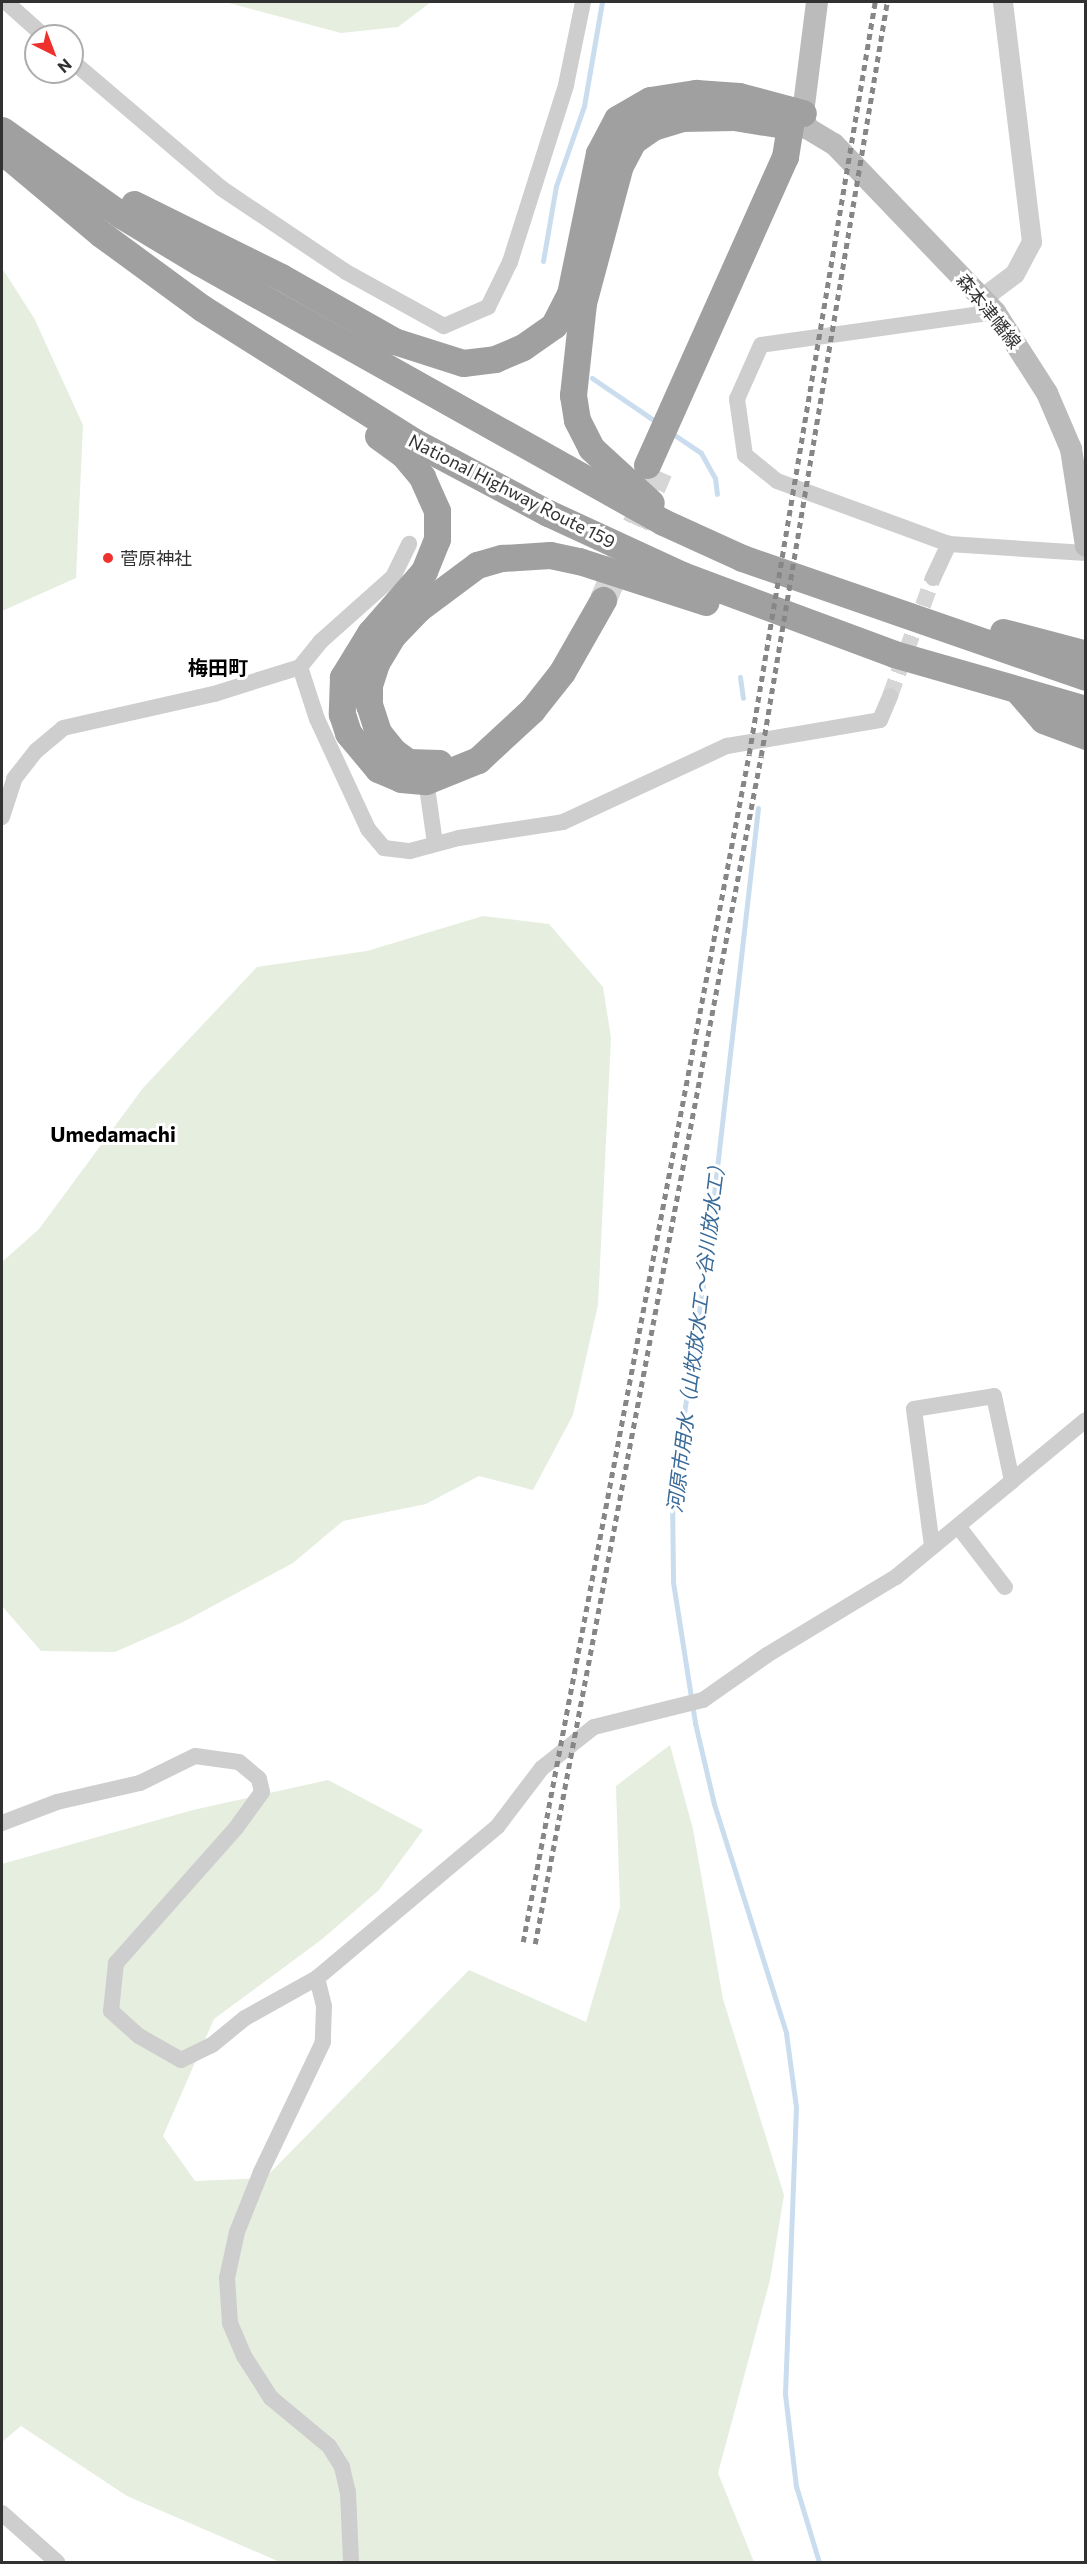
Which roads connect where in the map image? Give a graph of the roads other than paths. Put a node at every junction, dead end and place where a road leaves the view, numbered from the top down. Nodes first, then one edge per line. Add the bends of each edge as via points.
1 (6, 2) edge
2 (583, 2) edge
3 (818, 2) edge
4 (1004, 2) edge
5 (31, 24) edge
6 (84, 71) edge
7 (2, 115) edge
8 (800, 122) junction
9 (2, 130) edge
10 (2, 151) edge
11 (2, 166) edge
12 (989, 305) junction
13 (653, 468) tunnel mouth
14 (663, 522) junction
15 (409, 544) dead end
16 (949, 544) junction
17 (1086, 546) edge
18 (1086, 553) edge
19 (933, 578) tunnel mouth
20 (598, 596) tunnel mouth
21 (894, 654) junction
22 (1076, 663) edge
23 (300, 667) junction
24 (890, 696) tunnel mouth
25 (1077, 720) edge
26 (425, 773) junction
27 (2, 816) edge
28 (435, 843) junction
29 (1086, 1420) edge
30 (1012, 1481) junction
31 (958, 1526) junction
32 (932, 1546) junction
33 (1005, 1587) dead end
34 (2, 1823) edge
35 (317, 1978) junction
36 (2, 2513) edge
37 (57, 2562) edge
38 (351, 2562) edge

1 - 5 street
2 - 6 street via 566,85 510,262 488,307 444,326 346,272 221,188
3 - 8 main road
4 - 12 street via 1032,242 1015,274
7 - 8 highway via 54,155 142,208 281,277 394,341 463,363 495,359 523,347 554,325 570,294 599,153 617,119 650,100 696,93 739,96
8 - 12 main road, 森本津幡線 via 834,144
8 - 13 highway
8 - 14 highway via 682,118 653,127 633,141 620,165 583,303 573,395 577,420 591,448 609,468 646,494
9 - 14 highway via 121,214 199,262
10 - 21 highway, National Highway Route 159 via 101,234 202,309 413,441 548,513 682,575
11 - 26 highway via 107,252 403,454 422,477 437,511 437,539 424,571 352,657 343,677 341,696 348,733 378,770 401,779
12 - 16 street via 761,345 737,399 745,455 777,481
12 - 17 main road, 森本津幡線 via 1047,393 1071,449
14 - 22 highway via 742,558
15 - 23 street via 393,577 320,642
16 - 18 street
16 - 19 street
20 - 26 highway via 521,710 465,751
21 - 25 highway, National Highway Route 159 via 1018,692
21 - 26 highway via 836,646 579,561 550,555 502,558 477,566 418,609 393,635 376,663 369,705 378,732 394,752
23 - 27 street via 214,694 63,728 36,751 14,779
23 - 28 street via 317,719 368,829 384,848 410,851
24 - 28 street via 880,720 727,746 564,822
26 - 28 street
29 - 30 street
30 - 31 street
30 - 32 street via 994,1396 914,1409
31 - 32 street
31 - 33 street
32 - 35 street via 896,1577 691,1703 594,1727 542,1768 497,1827
34 - 35 street via 57,1802 140,1782 195,1756 239,1762 259,1779 262,1792 224,1843 116,1963 111,2011 139,2036 182,2060 212,2045 245,2018
35 - 38 street via 324,2006 323,2042 261,2172 237,2232 226,2278 230,2323 244,2356 271,2398 329,2446 342,2467 348,2492
36 - 37 street

